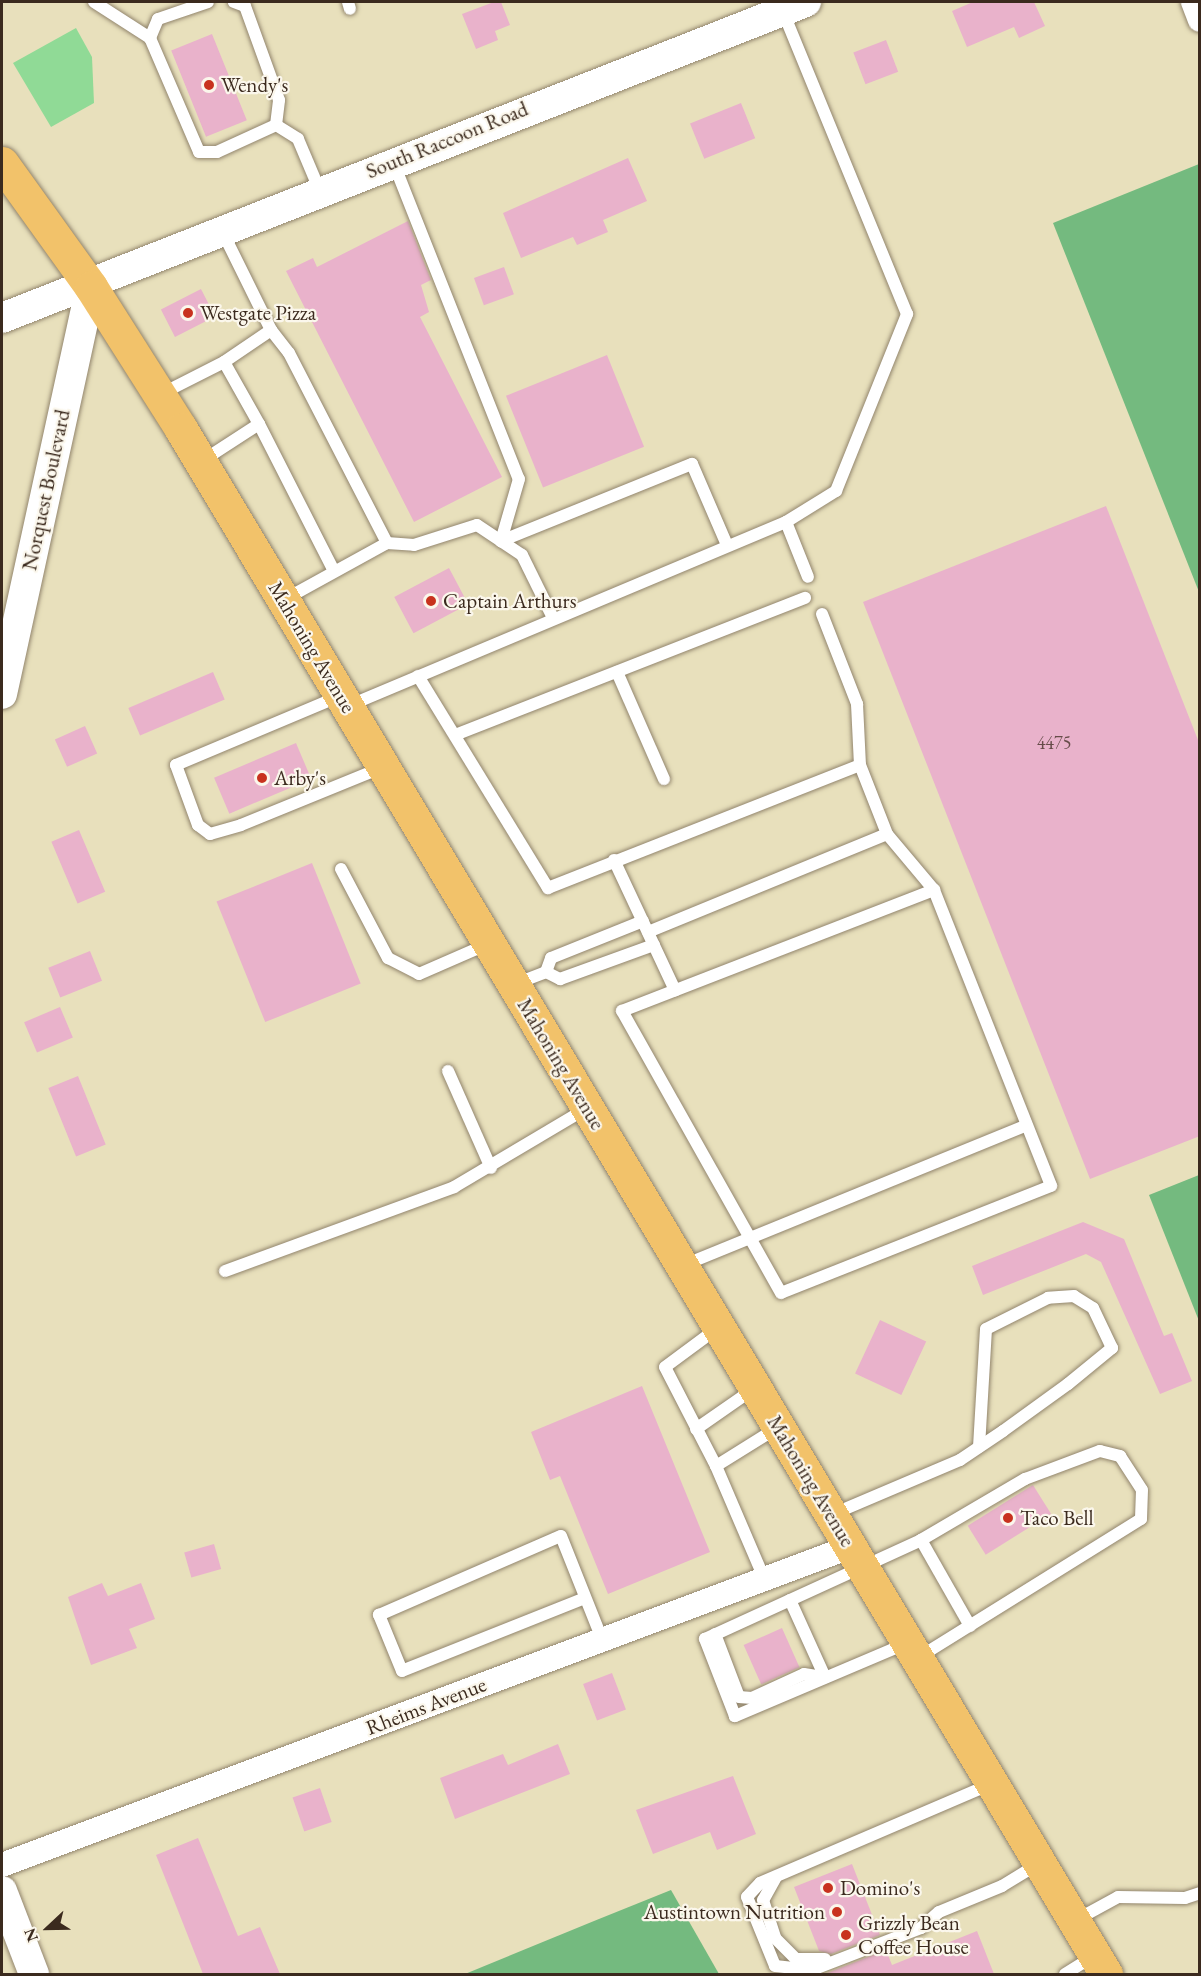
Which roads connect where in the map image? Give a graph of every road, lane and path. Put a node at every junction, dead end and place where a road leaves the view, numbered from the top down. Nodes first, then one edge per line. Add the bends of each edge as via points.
1 (94, 2) edge
2 (208, 2) edge
3 (234, 2) edge
4 (1193, 2) edge
5 (795, 6) edge
6 (1200, 20) edge
7 (150, 38) junction
8 (276, 125) junction
9 (393, 162) junction
10 (2, 163) edge
11 (320, 191) junction
12 (222, 231) junction
13 (91, 287) junction
14 (2, 318) edge
15 (271, 330) junction
16 (224, 362) junction
17 (160, 395) junction
18 (259, 424) junction
19 (201, 461) junction
20 (786, 522) junction
21 (501, 541) junction
22 (387, 543) junction
23 (727, 545) junction
24 (334, 571) junction
25 (808, 577) dead end
26 (805, 598) dead end
27 (284, 600) junction
28 (822, 614) dead end
29 (553, 618) junction
30 (617, 672) junction
31 (418, 676) junction
32 (2, 694) edge
33 (344, 701) junction
34 (455, 735) junction
35 (860, 765) junction
36 (384, 767) junction
37 (664, 779) dead end
38 (887, 834) junction
39 (614, 860) junction
40 (341, 869) dead end
41 (934, 890) junction
42 (645, 926) junction
43 (489, 944) junction
44 (654, 945) junction
45 (546, 972) junction
46 (513, 984) junction
47 (675, 990) junction
48 (448, 1071) dead end
49 (588, 1108) junction
50 (1027, 1125) junction
51 (491, 1168) junction
52 (750, 1238) junction
53 (682, 1266) junction
54 (225, 1271) dead end
55 (719, 1327) junction
56 (755, 1388) junction
57 (778, 1427) junction
58 (696, 1429) junction
59 (980, 1447) junction
60 (716, 1466) junction
61 (831, 1515) junction
62 (921, 1540) junction
63 (856, 1558) junction
64 (764, 1578) junction
65 (585, 1598) junction
66 (790, 1600) junction
67 (970, 1626) junction
68 (715, 1634) junction
69 (602, 1639) junction
70 (912, 1651) junction
71 (825, 1677) junction
72 (992, 1784) junction
73 (1039, 1863) junction
74 (2, 1865) edge
75 (777, 1876) junction
76 (2, 1891) edge
77 (1200, 1893) edge
78 (939, 1912) junction
79 (1074, 1922) junction
80 (1100, 1965) edge
81 (34, 1974) edge
82 (1065, 1974) edge

1 - 7 lane
2 - 7 lane via 158,19
3 - 8 lane via 245,6 279,100
4 - 6 street
5 - 9 street, South Raccoon Road
5 - 20 lane via 907,314 836,491
7 - 8 lane via 199,152 218,152
8 - 11 lane via 298,140
9 - 11 street, South Raccoon Road
9 - 21 lane via 519,479
10 - 13 main road, Mahoning Avenue
11 - 12 street, South Raccoon Road
12 - 13 street, South Raccoon Road
12 - 15 lane
13 - 14 street, South Raccoon Road
13 - 17 main road, Mahoning Avenue
13 - 32 street, Norquest Boulevard
15 - 16 lane
15 - 22 lane via 289,353
16 - 17 lane
16 - 18 lane
17 - 19 main road, Mahoning Avenue
18 - 19 lane
18 - 24 lane
19 - 27 main road, Mahoning Avenue
20 - 23 lane
20 - 25 lane
21 - 22 lane via 477,525 414,545
21 - 23 lane via 692,464
21 - 29 lane via 522,555
22 - 24 lane
23 - 29 lane
24 - 27 lane
26 - 30 lane
27 - 33 main road, Mahoning Avenue
28 - 35 lane via 857,704
29 - 31 lane
30 - 34 lane
30 - 37 lane
31 - 33 lane
31 - 34 lane
33 - 36 main road, Mahoning Avenue
33 - 36 lane via 177,765 198,825 210,834 242,825
34 - 39 lane via 548,888
35 - 38 lane
35 - 39 lane
36 - 43 main road, Mahoning Avenue
38 - 41 lane
38 - 42 lane
39 - 42 lane
40 - 43 lane via 388,958 419,974
41 - 47 lane
41 - 50 lane
42 - 44 lane
42 - 45 lane via 550,958
43 - 46 main road, Mahoning Avenue
44 - 45 lane via 560,979
44 - 47 lane
45 - 46 lane
46 - 49 main road, Mahoning Avenue
47 - 52 lane via 622,1011
48 - 51 lane
49 - 51 lane
49 - 53 main road, Mahoning Avenue
50 - 52 lane
50 - 52 lane via 1051,1186 782,1293
51 - 54 lane via 454,1188
52 - 53 lane
53 - 55 main road, Mahoning Avenue
55 - 56 main road, Mahoning Avenue
55 - 58 lane via 664,1367
56 - 57 main road, Mahoning Avenue
56 - 58 lane
57 - 60 lane
57 - 61 main road, Mahoning Avenue
58 - 60 lane
59 - 59 lane via 1112,1348 1093,1308 1074,1296 1048,1298 986,1329
59 - 61 lane via 888,1494
60 - 64 lane
61 - 63 main road, Mahoning Avenue
62 - 63 lane
62 - 67 lane
62 - 67 lane via 1025,1479 1100,1451 1120,1456 1142,1490 1141,1519
63 - 64 street, Rheims Avenue
63 - 66 lane
63 - 70 main road, Mahoning Avenue
64 - 69 street, Rheims Avenue
65 - 65 lane via 561,1536 379,1615 402,1671
65 - 69 lane
66 - 68 lane
66 - 71 lane
67 - 70 lane
68 - 71 lane via 739,1697 752,1698 804,1674
68 - 71 lane via 705,1639 735,1716
69 - 74 street, Rheims Avenue
70 - 71 lane
70 - 72 main road, Mahoning Avenue
72 - 73 main road, Mahoning Avenue
72 - 75 lane via 955,1804
73 - 78 lane via 1002,1886
73 - 79 main road, Mahoning Avenue
75 - 78 lane via 763,1900 764,1914 783,1949 804,1961 827,1958
75 - 78 lane via 747,1897 775,1966 812,1970 921,1928
76 - 81 street
77 - 79 lane via 1185,1898 1118,1897
79 - 80 main road, Mahoning Avenue
80 - 82 lane

